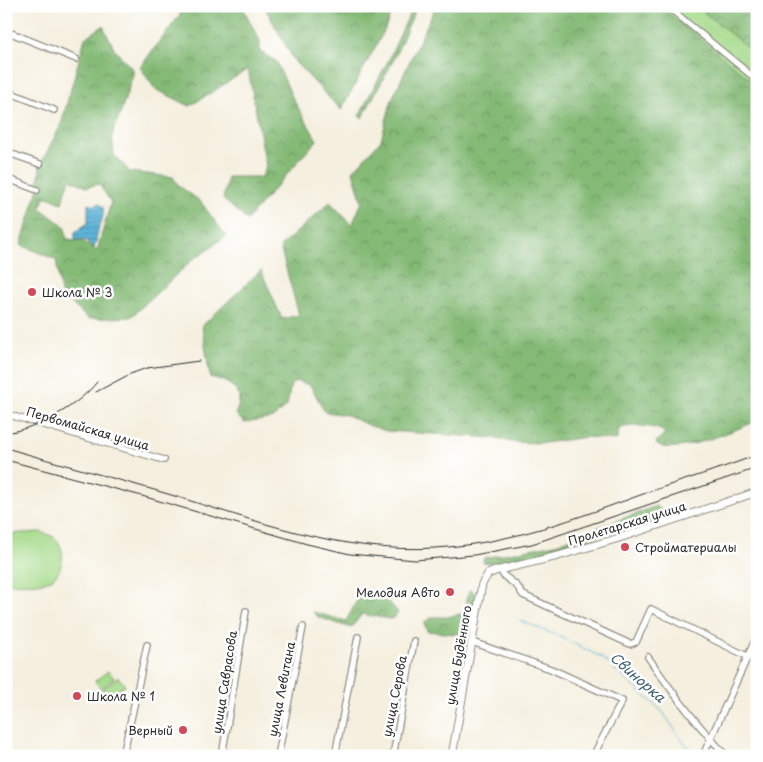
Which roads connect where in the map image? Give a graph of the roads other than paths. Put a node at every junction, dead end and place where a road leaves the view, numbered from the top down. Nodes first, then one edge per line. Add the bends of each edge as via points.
1 (667, 6) edge
2 (6, 31) edge
3 (76, 59) dead end
4 (757, 80) edge
5 (6, 91) edge
6 (54, 110) dead end
7 (6, 152) edge
8 (40, 164) dead end
9 (6, 178) edge
10 (37, 190) dead end
11 (6, 414) edge
12 (164, 460) dead end
13 (757, 492) edge
14 (502, 569) junction
15 (246, 611) dead end
16 (302, 627) dead end
17 (757, 636) edge
18 (358, 637) dead end
19 (414, 640) dead end
20 (472, 642) junction
21 (147, 645) dead end
22 (747, 656) junction
23 (648, 657) dead end
24 (757, 660) edge
25 (710, 739) junction
26 (705, 751) dead end
27 (123, 756) edge
28 (222, 756) edge
29 (278, 756) edge
30 (336, 756) edge
31 (392, 756) edge
32 (452, 756) edge
33 (593, 756) edge
34 (727, 756) edge

1 - 4 street
2 - 3 street
5 - 6 street
7 - 8 street
9 - 10 street
11 - 12 street, Первомайская улица
13 - 14 main road, Пролетарская улица via 610,541
14 - 20 main road, улица Будённого via 484,579
14 - 22 street via 503,575 523,595 630,644 636,642 651,609
15 - 28 street, улица Саврасова
16 - 29 street, улица Левитана
17 - 22 street
18 - 30 street
19 - 31 street, улица Серова
20 - 32 main road, улица Будённого
20 - 33 street via 552,670 622,701
21 - 27 street
22 - 24 street
22 - 25 street
23 - 25 street via 675,697
25 - 26 street
25 - 34 street

